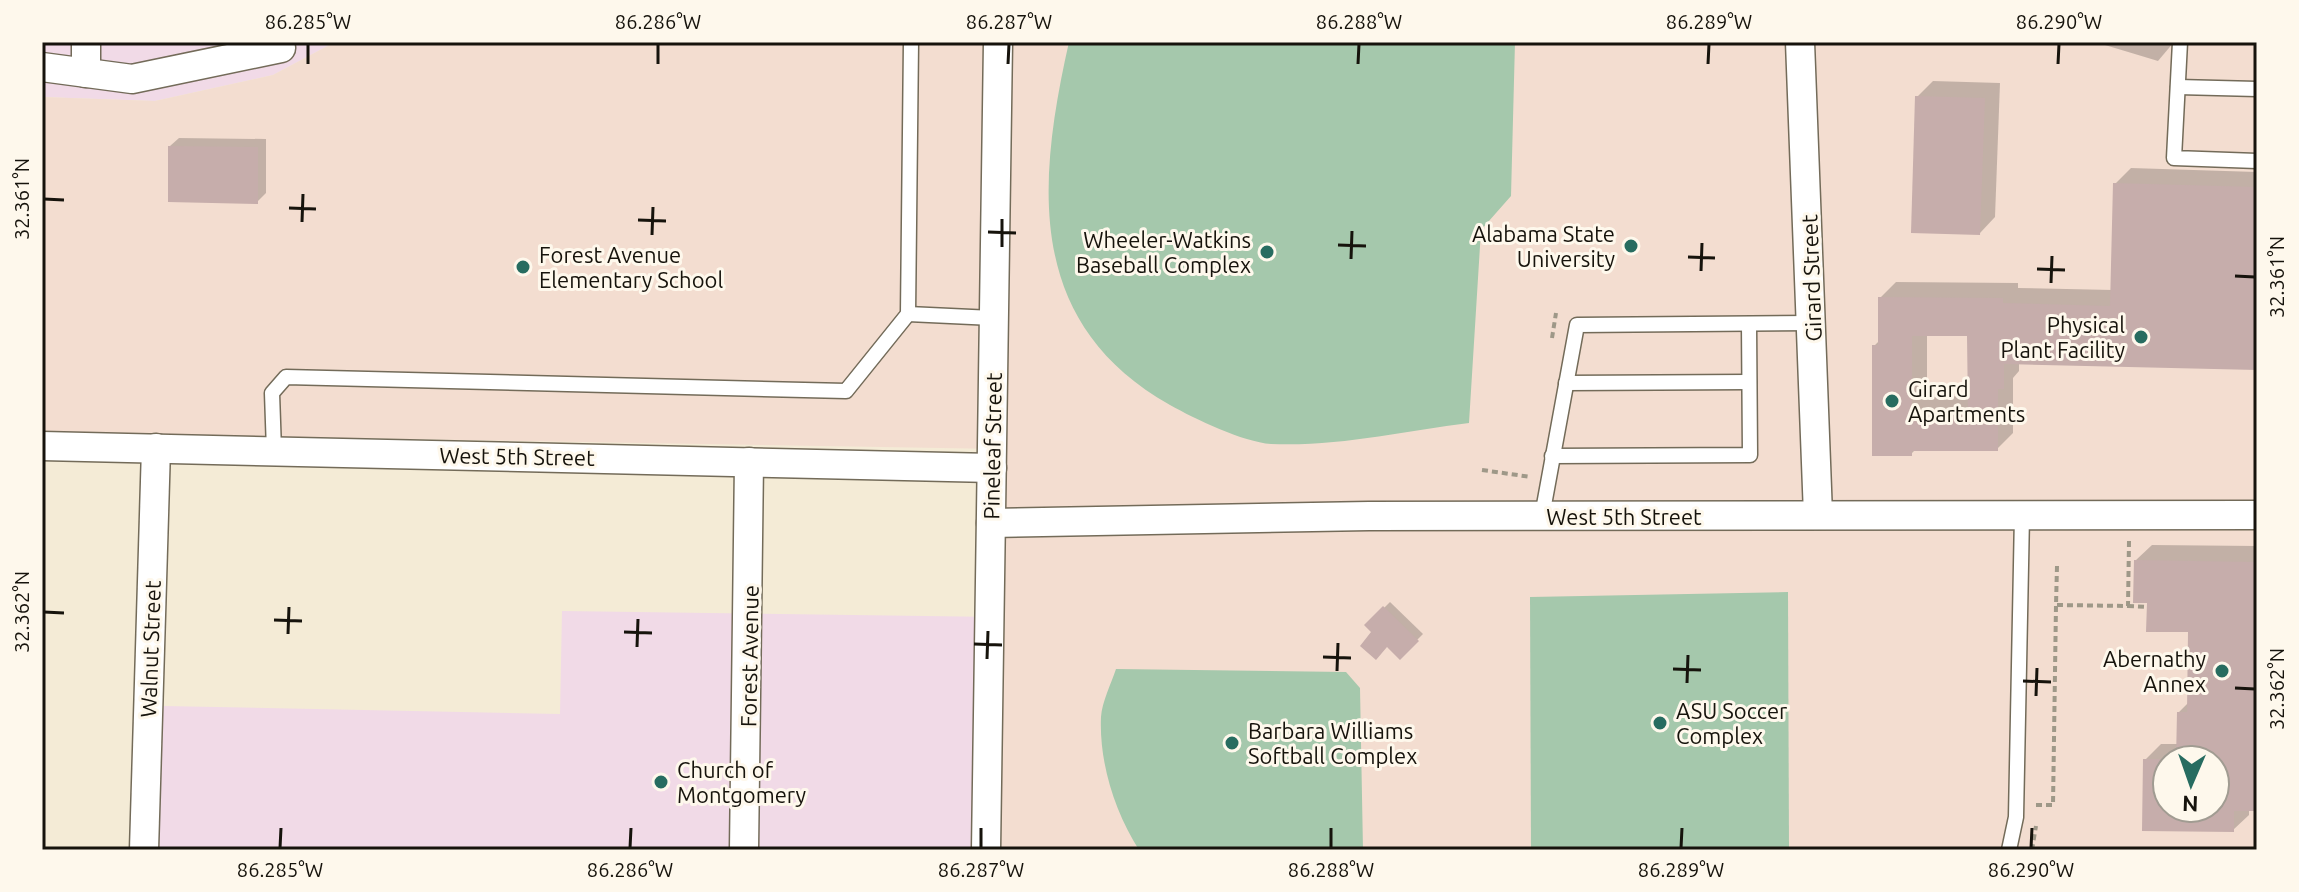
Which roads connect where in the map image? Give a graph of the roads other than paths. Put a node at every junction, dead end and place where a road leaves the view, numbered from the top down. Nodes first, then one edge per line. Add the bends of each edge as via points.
1 (86, 42) edge
2 (911, 42) edge
3 (998, 42) edge
4 (1800, 42) edge
5 (2180, 42) edge
6 (286, 45) edge
7 (42, 67) edge
8 (86, 73) junction
9 (2178, 87) junction
10 (2257, 89) edge
11 (2257, 161) edge
12 (908, 314) junction
13 (993, 318) junction
14 (1813, 323) junction
15 (1749, 324) junction
16 (1749, 382) junction
17 (1566, 383) junction
18 (42, 446) edge
19 (156, 448) junction
20 (274, 451) junction
21 (1552, 456) junction
22 (749, 462) junction
23 (992, 468) junction
24 (1818, 515) junction
25 (2022, 515) junction
26 (2257, 515) edge
27 (1542, 516) junction
28 (991, 523) junction
29 (144, 850) edge
30 (744, 850) edge
31 (986, 850) edge
32 (2009, 850) edge

1 - 8 street
2 - 12 lane
3 - 13 street, Pineleaf Street
4 - 14 street, Girard Street
5 - 9 lane
6 - 8 street via 132,79
7 - 8 street
9 - 10 lane
9 - 11 lane via 2174,158
12 - 13 lane
12 - 20 lane via 846,391 286,377 272,393
13 - 23 street, Pineleaf Street
14 - 15 lane
14 - 24 street, Girard Street
15 - 16 lane
15 - 17 lane via 1577,325
16 - 17 lane
16 - 21 lane via 1750,455
17 - 21 lane
18 - 19 street, West 5th Street
19 - 20 street, West 5th Street
19 - 29 street, Walnut Street
20 - 22 street, West 5th Street
21 - 27 lane
22 - 23 street, West 5th Street
22 - 30 street, Forest Avenue
23 - 28 street, Pineleaf Street
24 - 25 street, West 5th Street
24 - 27 street, West 5th Street
25 - 26 street, West 5th Street
25 - 32 lane via 2016,817
27 - 28 street, West 5th Street
28 - 31 street, Pineleaf Street

